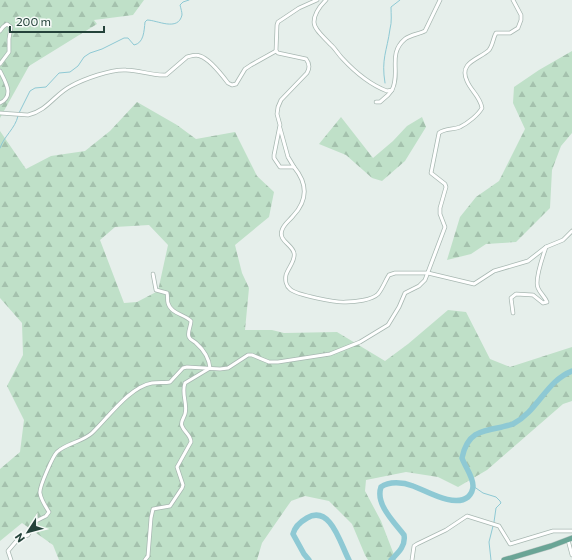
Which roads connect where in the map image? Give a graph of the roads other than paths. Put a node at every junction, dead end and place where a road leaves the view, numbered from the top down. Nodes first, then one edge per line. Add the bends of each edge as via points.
1 (317, 0) edge
2 (326, 0) edge
3 (440, 0) edge
4 (513, 0) edge
5 (0, 31) edge
6 (276, 51) junction
7 (0, 64) edge
8 (0, 71) edge
9 (392, 90) junction
10 (376, 102) dead end
11 (0, 103) edge
12 (2, 113) edge
13 (280, 125) junction
14 (294, 167) junction
15 (572, 231) edge
16 (546, 247) junction
17 (428, 273) junction
18 (153, 274) dead end
19 (513, 313) dead end
20 (210, 368) junction
21 (572, 531) edge
22 (570, 539) edge
23 (572, 555) edge
24 (506, 559) edge
25 (11, 560) edge
26 (145, 560) edge
27 (412, 560) edge

1 - 6 street via 278,22
2 - 9 street via 314,20 319,32 359,74 381,89
3 - 9 street via 425,31 405,39 398,49 394,59 396,80
4 - 17 street via 521,14 518,28 510,33 496,33 489,50 470,61 467,66 467,82 482,108 460,126 442,131 438,136 432,173 446,187 440,208 445,228
5 - 7 street via 7,24 11,27 9,52
6 - 12 street via 251,64 236,84 232,85 206,59 200,55 191,56 166,75 125,70 100,74 69,87 45,108 28,115
6 - 13 street via 306,59 310,66 307,73 281,100 277,114
8 - 11 street via 8,87 7,98
9 - 10 street via 380,102
13 - 14 street via 288,156
13 - 14 street via 274,158 280,166
14 - 17 street via 301,177 305,192 298,210 284,224 281,232 282,239 294,254 286,276 290,290 335,302 349,302 373,297 392,274
15 - 16 street via 559,242
16 - 17 street via 528,261 494,271 474,284
16 - 19 street via 537,284 547,302 543,303 532,295 516,294 511,298
17 - 20 street via 423,283 405,293 388,324 360,342 320,356 269,362 248,355 228,368
18 - 20 street via 156,290 167,293 172,310 191,321 189,338 202,350
20 - 25 street via 183,368 170,382 143,386 118,406 91,434 57,452 40,487 48,512 36,521 28,535 19,538 8,551
20 - 26 street via 185,383 185,414 182,426 191,442 176,467 183,485 170,506 153,509 148,556
21 - 27 street via 553,531 510,544 498,526 467,516 414,546
22 - 23 street
22 - 24 main road

